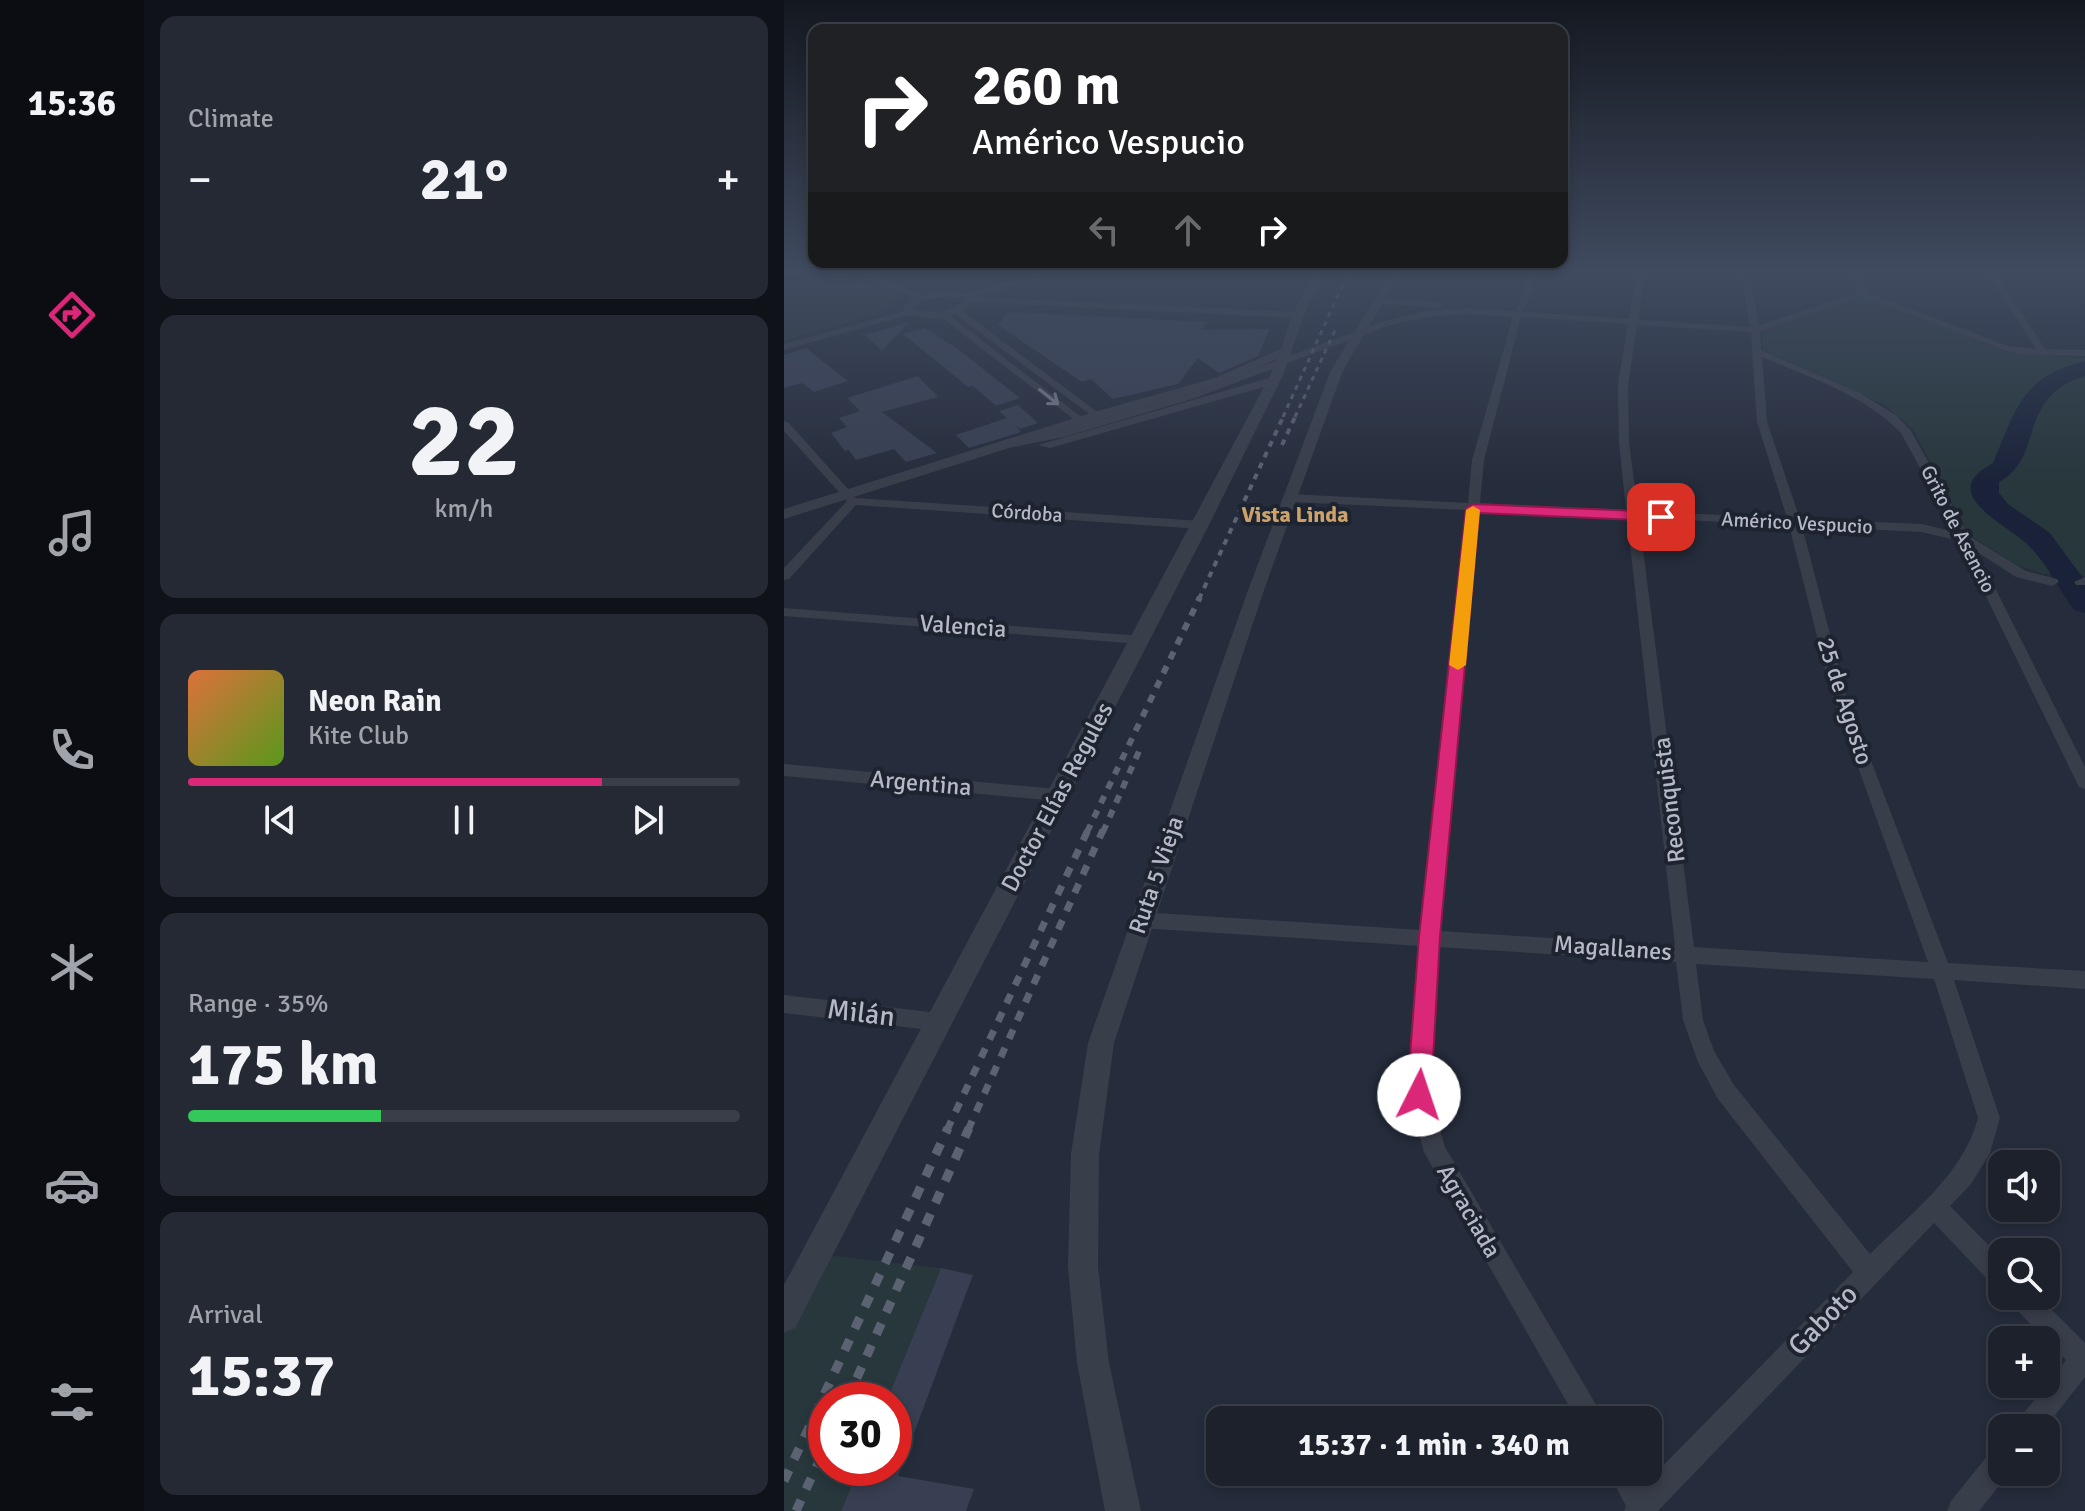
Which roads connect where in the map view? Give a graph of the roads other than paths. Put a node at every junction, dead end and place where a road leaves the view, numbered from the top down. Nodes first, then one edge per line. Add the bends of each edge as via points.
1 (981, 344) edge
2 (999, 344) edge
3 (1288, 344) edge
4 (1334, 344) edge
5 (1354, 344) edge
6 (1510, 344) edge
7 (1631, 344) edge
8 (1755, 344) edge
9 (1994, 344) edge
10 (2037, 344) edge
11 (1755, 351) junction
12 (2043, 353) junction
13 (2085, 353) edge
14 (1285, 354) junction
15 (1276, 377) junction
16 (1096, 416) junction
17 (1080, 421) junction
18 (784, 424) edge
19 (1012, 449) junction
20 (851, 498) junction
21 (1290, 498) junction
22 (1473, 508) junction
23 (784, 514) edge
24 (1635, 515) junction
25 (784, 523) edge
26 (1795, 523) junction
27 (1201, 525) junction
28 (1964, 538) junction
29 (784, 576) edge
30 (2052, 582) dead end
31 (784, 612) edge
32 (1141, 640) junction
33 (784, 770) edge
34 (2085, 783) edge
35 (1057, 795) junction
36 (1140, 920) junction
37 (1430, 937) junction
38 (1688, 953) junction
39 (1941, 970) junction
40 (2085, 980) edge
41 (784, 1004) edge
42 (939, 1022) junction
43 (1989, 1118) joint
44 (1934, 1207) junction
45 (1988, 1262) edge
46 (1869, 1272) junction
47 (2035, 1310) edge
48 (784, 1317) edge
49 (2084, 1360) edge
50 (1584, 1406) edge
51 (2040, 1414) edge
52 (1988, 1477) edge
53 (1629, 1486) edge
54 (1640, 1508) edge
55 (1123, 1511) edge
56 (1961, 1511) edge

1 -> 17 street
2 - 16 street
3 - 14 street, Doctor Elías Regules
4 - 19 street via 1214,389
5 - 21 street, Ruta 5 Vieja via 1337,370
6 - 22 street, Agraciada via 1478,460
7 - 24 street, Reconquista via 1623,385 1624,442
8 - 11 street, 25 de Agosto
9 - 12 street
10 - 12 street
11 - 26 street, 25 de Agosto via 1762,422
11 - 28 street, Grito de Asencio via 1875,404 1896,419
12 - 13 street
14 - 15 street, Doctor Elías Regules
14 - 16 street via 1219,381
15 - 19 street
15 - 27 street, Doctor Elías Regules
16 - 17 street
17 - 19 street
18 - 20 street
19 - 20 street
20 - 23 street
20 - 25 street
20 - 27 street, Córdoba
20 - 29 street
21 - 22 street, Américo Vespucio
21 - 36 street, Ruta 5 Vieja
22 - 24 street, Américo Vespucio
22 - 37 street, Agraciada
24 - 26 street, Américo Vespucio
24 - 38 street, Reconquista
26 - 28 street, Américo Vespucio via 1922,528
26 - 39 street, 25 de Agosto via 1838,692
27 - 32 street, Doctor Elías Regules
28 - 30 street, Américo Vespucio via 2021,574
28 - 34 street, Grito de Asencio
31 - 32 street, Valencia
32 - 35 street, Doctor Elías Regules
33 - 35 street, Argentina
35 - 42 street, Doctor Elías Regules
36 - 37 street, Magallanes
36 - 55 street, Ruta 5 Vieja via 1089,1099 1080,1217 1090,1344
37 - 38 street, Magallanes
37 - 50 street, Agraciada via 1419,1095 1435,1152
38 - 39 street, Magallanes
38 - 46 street, Reconquista via 1693,1020 1705,1055 1726,1092
39 - 40 street, Magallanes
39 - 43 street, 25 de Agosto
41 - 42 street, Milán
42 - 48 street, Doctor Elías Regules
43 - 44 street, Gaboto via 1976,1156
44 - 45 street
44 - 46 street, Gaboto
46 - 54 street, Gaboto
47 - 49 street
49 - 51 street
52 - 56 street
53 - 54 street

